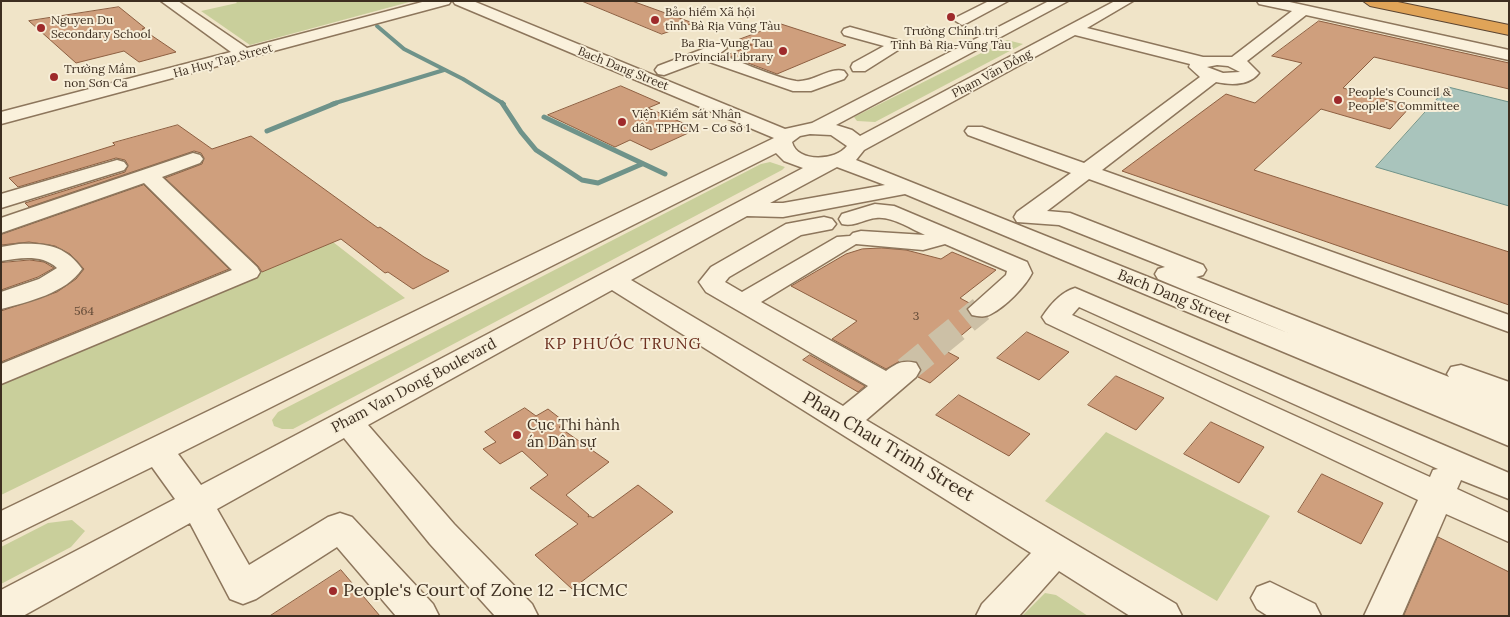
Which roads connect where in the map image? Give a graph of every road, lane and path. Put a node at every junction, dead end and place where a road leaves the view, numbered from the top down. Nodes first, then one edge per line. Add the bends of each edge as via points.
1 (168, 1) edge
2 (444, 1) edge
3 (460, 1) edge
4 (490, 1) edge
5 (1001, 1) edge
6 (1061, 1) edge
7 (1126, 1) edge
8 (1264, 1) edge
9 (1370, 1) edge
10 (1408, 1) edge
11 (1303, 10) junction
12 (962, 20) dead end
13 (1509, 22) edge
14 (1018, 24) junction
15 (1509, 30) edge
16 (850, 32) dead end
17 (1069, 32) junction
18 (725, 45) dead end
19 (704, 54) junction
20 (246, 55) junction
21 (1509, 55) edge
22 (1208, 69) junction
23 (664, 70) junction
24 (859, 70) junction
25 (897, 84) junction
26 (1, 118) edge
27 (975, 131) dead end
28 (796, 134) junction
29 (844, 156) junction
30 (193, 159) dead end
31 (116, 166) dead end
32 (1086, 171) junction
33 (148, 174) junction
34 (909, 188) junction
35 (1, 202) edge
36 (741, 209) junction
37 (1025, 217) junction
38 (840, 224) junction
39 (1, 226) edge
40 (1, 254) edge
41 (612, 279) junction
42 (1, 301) edge
43 (742, 303) junction
44 (981, 309) tunnel mouth
45 (1509, 324) edge
46 (1, 375) edge
47 (1509, 393) edge
48 (1509, 413) edge
49 (845, 421) junction
50 (348, 422) junction
51 (1509, 435) edge
52 (157, 450) junction
53 (1452, 462) junction
54 (1509, 487) edge
55 (1438, 495) junction
56 (197, 504) junction
57 (1, 527) edge
58 (1509, 528) edge
59 (1056, 550) junction
60 (1270, 598) dead end
61 (1, 609) edge
62 (1154, 614) edge
63 (420, 616) edge
64 (519, 616) edge
65 (995, 616) edge
66 (1302, 616) edge
67 (1383, 616) edge

1 - 20 street
2 - 20 street, Ha Huy Tap Street
3 - 28 street, Bach Dang Street
4 - 23 street, Bach Dang Street
5 - 12 street
6 - 14 street
7 - 17 street, Phạm Văn Đồng
8 - 11 street
9 - 15 highway
10 - 13 highway
11 - 21 street
11 - 22 street via 1234,63 1249,71 1248,76 1237,79
14 - 17 street
14 - 25 street
16 - 24 street via 898,45
17 - 22 street
17 - 29 street, Phạm Văn Đồng
18 - 19 street
19 - 23 street
19 - 24 street via 793,86 811,86 838,75 832,70 836,66 846,65
20 - 26 street, Ha Huy Tap Street
22 - 32 street
23 - 28 street, Bach Dang Street
24 - 25 street
25 - 28 street
27 - 32 street
28 - 29 street via 838,132 848,136
28 - 29 street via 781,147 792,157 802,161
28 - 52 street
29 - 34 street, Bach Dang Street
29 - 36 street, Pham Van Dong Boulevard
29 - 37 street, Bach Dang Street
30 - 33 street
31 - 35 street
32 - 37 street
32 - 45 street
33 - 39 street
33 - 46 street via 248,272
34 - 38 street
34 - 51 street, Bach Dang Street
36 - 38 street via 783,210
36 - 41 street, Pham Van Dong Boulevard
37 - 47 street, Bach Dang Street via 1062,218
37 - 48 street, Bach Dang Street
38 - 43 street
38 - 43 street via 794,230 715,277 712,282 715,287
38 - 44 street via 876,211 894,213 1018,267 1020,272 1016,280
40 - 42 street via 50,253 60,257 70,268 66,274
41 - 49 street, Phan Chau Trinh Street
41 - 50 street, Pham Van Dong Boulevard
43 - 49 street via 897,378
49 - 59 street, Phan Chau Trinh Street
50 - 56 street, Pham Van Dong Boulevard
50 - 64 street via 442,534
52 - 56 street
52 - 57 street
53 - 54 street
53 - 55 street
53 - 55 street via 1075,296 1055,317
55 - 58 street
55 - 67 street
56 - 61 street, Pham Van Dong Boulevard
56 - 63 street via 243,588 340,527
59 - 62 street, Phan Chau Trinh Street
59 - 65 street
60 - 66 street

